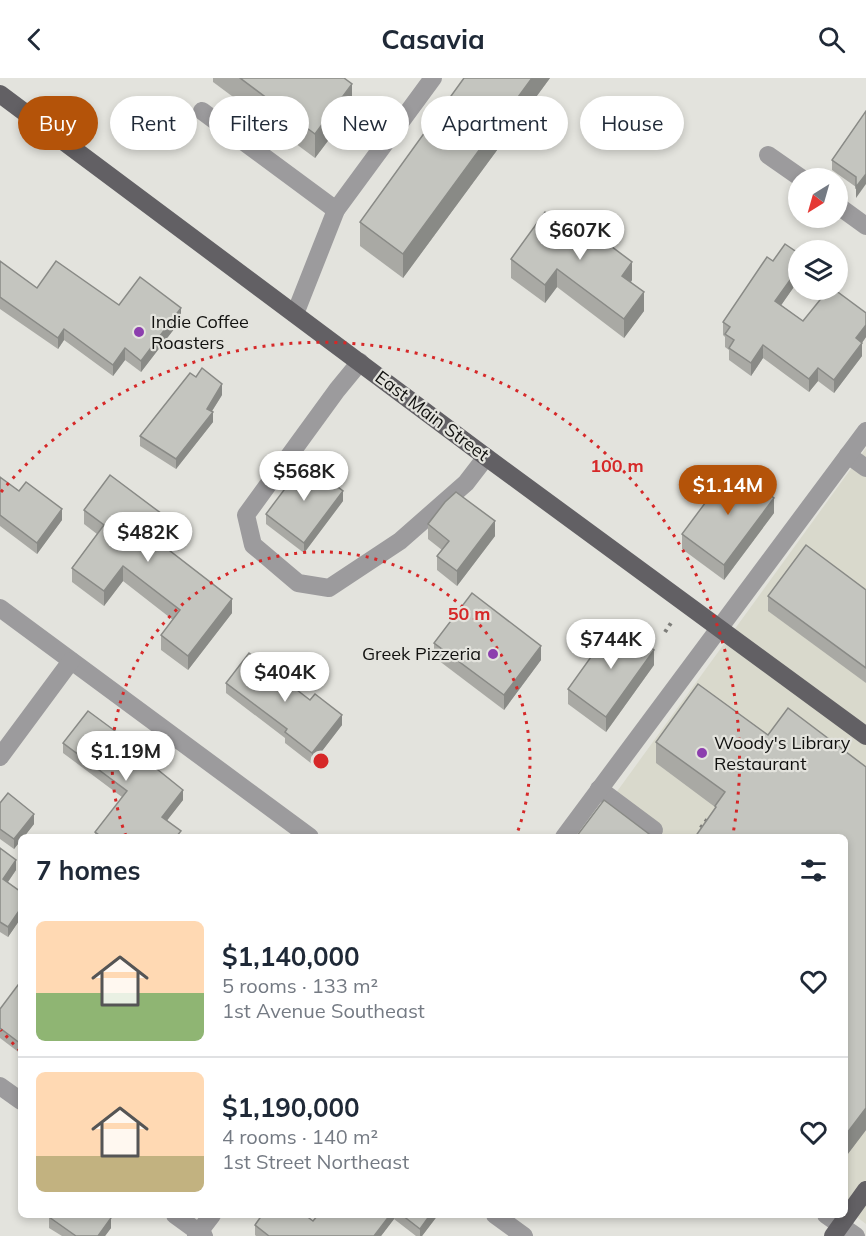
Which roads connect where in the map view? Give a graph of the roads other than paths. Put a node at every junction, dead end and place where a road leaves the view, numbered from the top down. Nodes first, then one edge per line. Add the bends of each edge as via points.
1 (433, 78) edge
2 (0, 94) edge
3 (202, 111) dead end
4 (768, 155) dead end
5 (788, 169) edge
6 (336, 210) junction
7 (848, 213) edge
8 (866, 226) edge
9 (295, 314) junction
10 (360, 362) junction
11 (866, 431) edge
12 (848, 455) junction
13 (486, 457) junction
14 (866, 468) edge
15 (0, 608) edge
16 (720, 627) junction
17 (71, 661) junction
18 (866, 736) edge
19 (0, 757) edge
20 (599, 789) junction
21 (654, 830) dead end
22 (306, 834) edge
23 (566, 834) edge
24 (0, 1086) edge
25 (18, 1099) edge
26 (866, 1190) edge
27 (848, 1209) edge
28 (180, 1218) edge
29 (210, 1218) edge
30 (499, 1218) edge
31 (833, 1225) edge
32 (514, 1228) edge
33 (200, 1235) edge
34 (856, 1236) edge

1 - 6 street
2 - 9 main road, East Main Street
3 - 6 street
4 - 5 street
6 - 9 street
7 - 8 street
9 - 10 main road, East Main Street
10 - 13 main road, East Main Street
10 - 13 street via 246,516 253,545 298,583 329,588 400,541 466,483
11 - 12 street
12 - 14 street
12 - 16 street
13 - 16 main road, East Main Street
15 - 17 street
16 - 18 main road, East Main Street
16 - 20 street
17 - 19 street
17 - 22 street
20 - 21 street
20 - 23 street
24 - 25 street
26 - 27 main road
28 - 33 street
29 - 33 street
30 - 32 street
31 - 34 street

